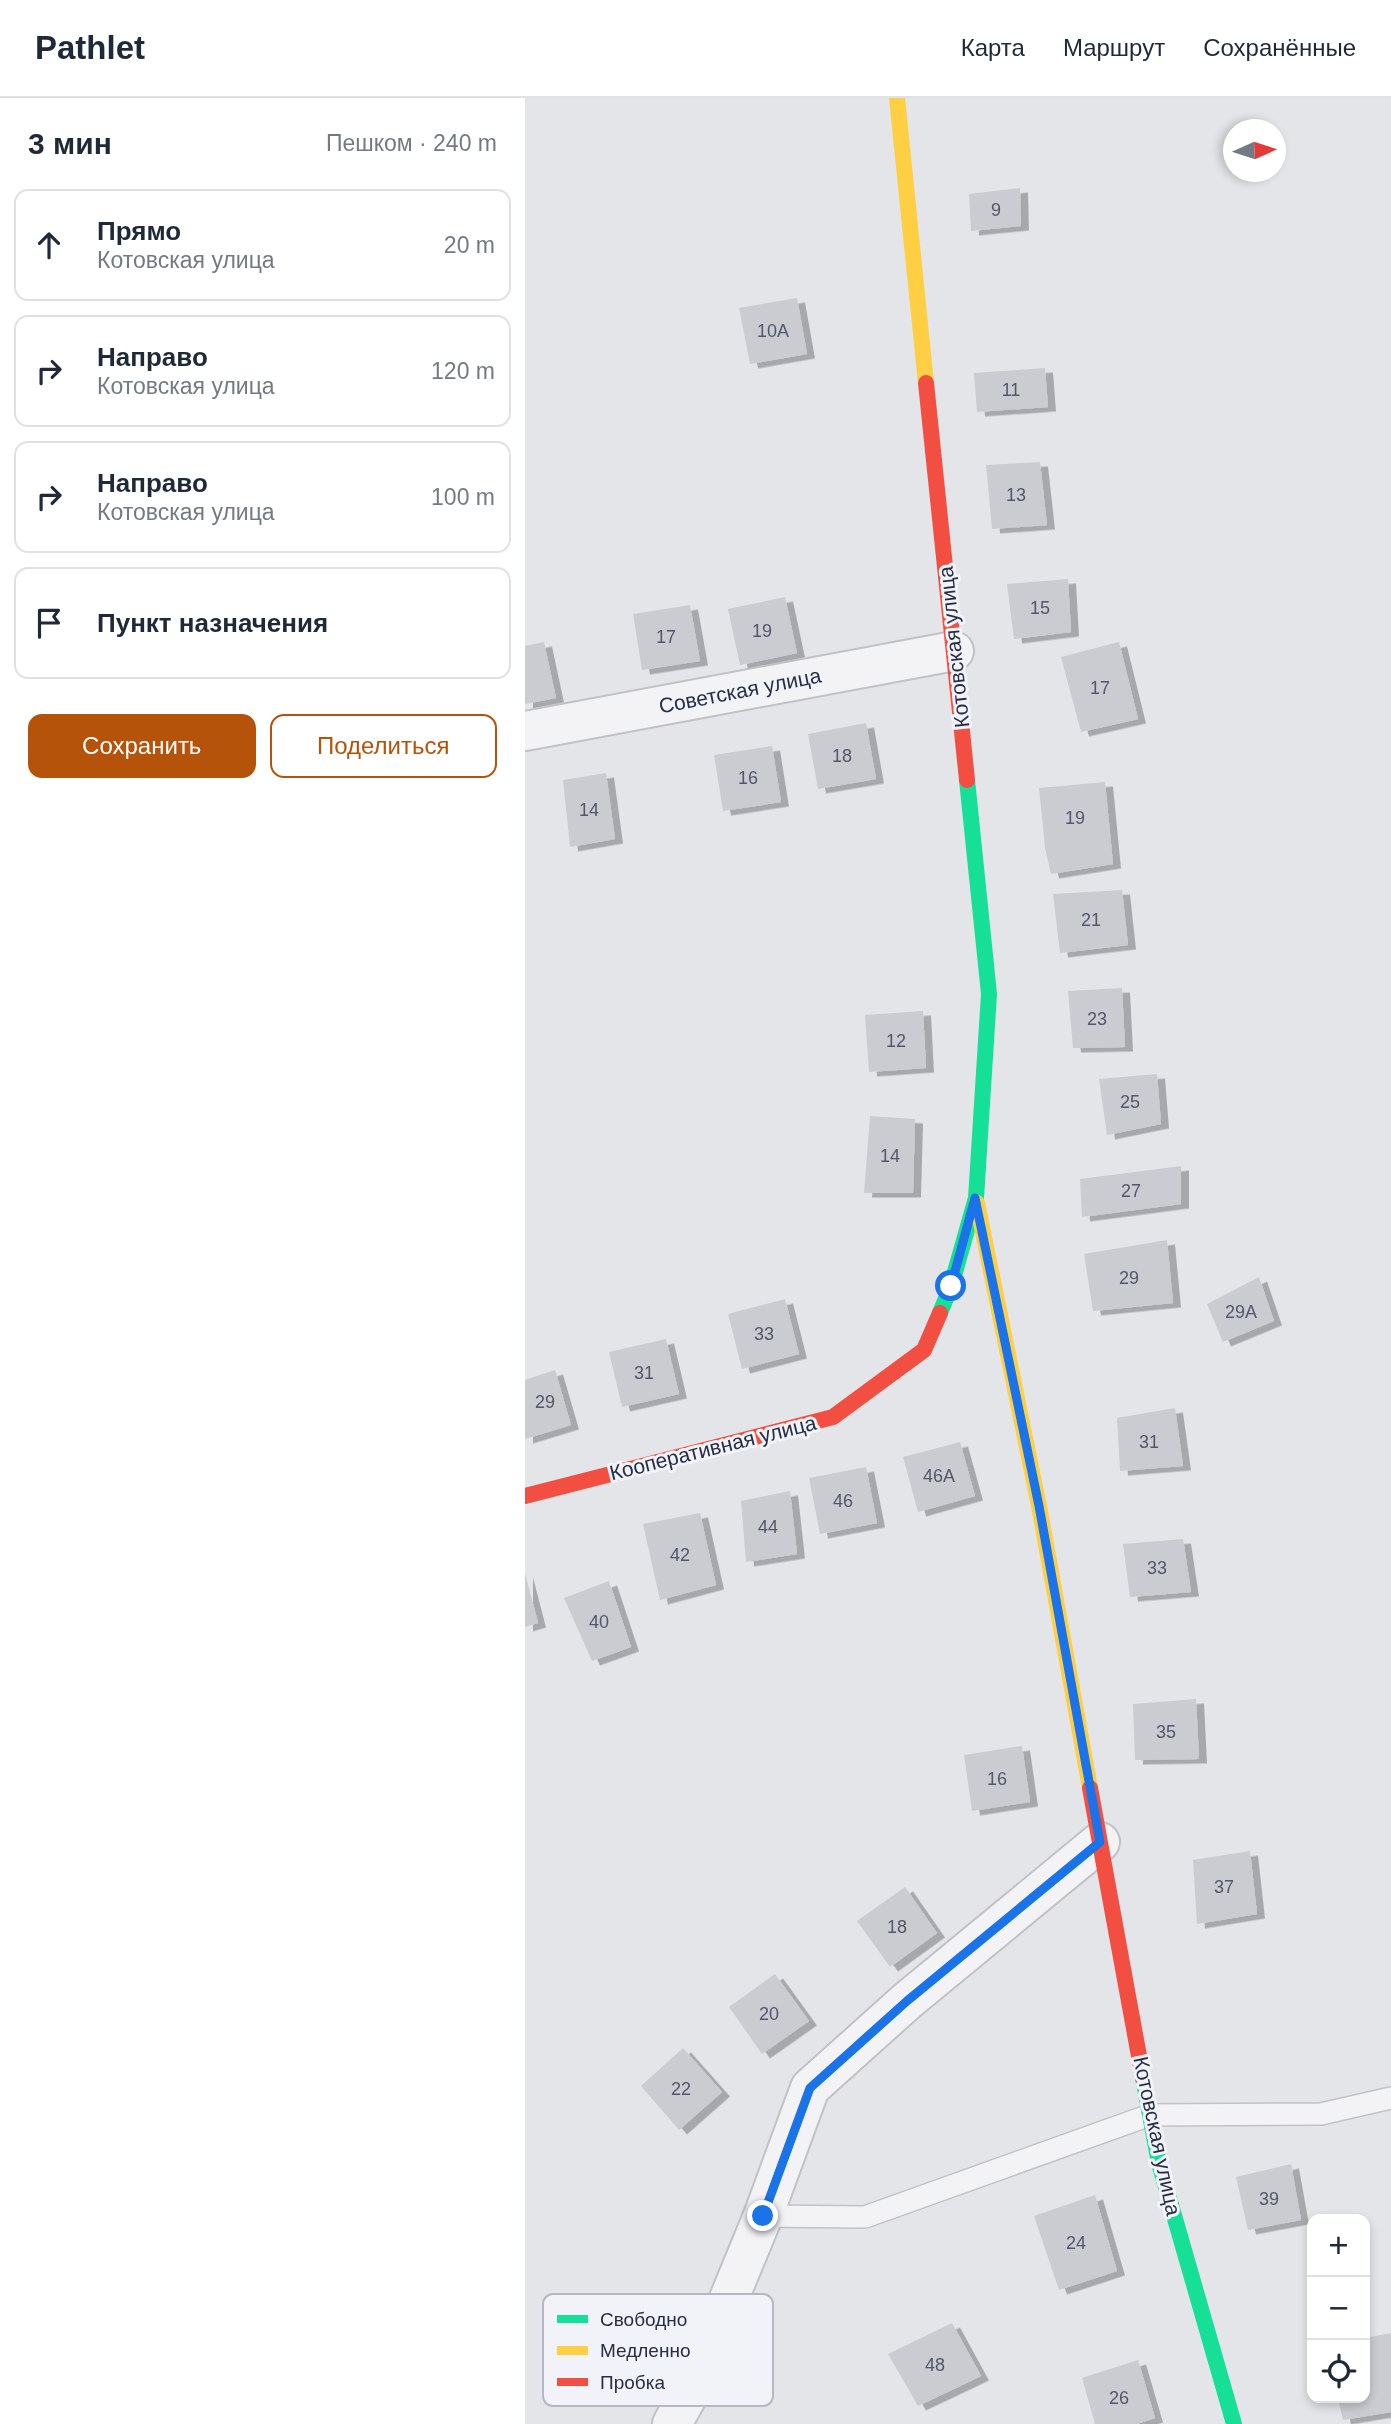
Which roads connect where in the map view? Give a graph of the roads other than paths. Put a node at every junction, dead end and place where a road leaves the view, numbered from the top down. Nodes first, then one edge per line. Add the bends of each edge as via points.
1 (897, 98) edge
2 (954, 651) junction
3 (525, 731) edge
4 (975, 1198) junction
5 (924, 1350) joint
6 (525, 1496) edge
7 (1100, 1842) junction
8 (1391, 2098) edge
9 (1150, 2115) junction
10 (763, 2216) junction
11 (731, 2294) edge
12 (682, 2406) edge
13 (672, 2424) edge
14 (1234, 2424) edge

1 - 2 street, Котовская улица
2 - 3 street, Советская улица
2 - 4 street, Котовская улица via 989,994
4 - 5 street, Котовская улица via 951,1286
4 - 7 street, Котовская улица via 1039,1506
5 - 6 street, Кооперативная улица via 833,1417
7 - 9 street, Котовская улица
7 - 10 street via 907,2001 810,2088
8 - 9 lane via 1321,2114
9 - 10 lane via 865,2217
9 - 14 street, Котовская улица via 1159,2163
10 - 11 street
12 - 13 street

